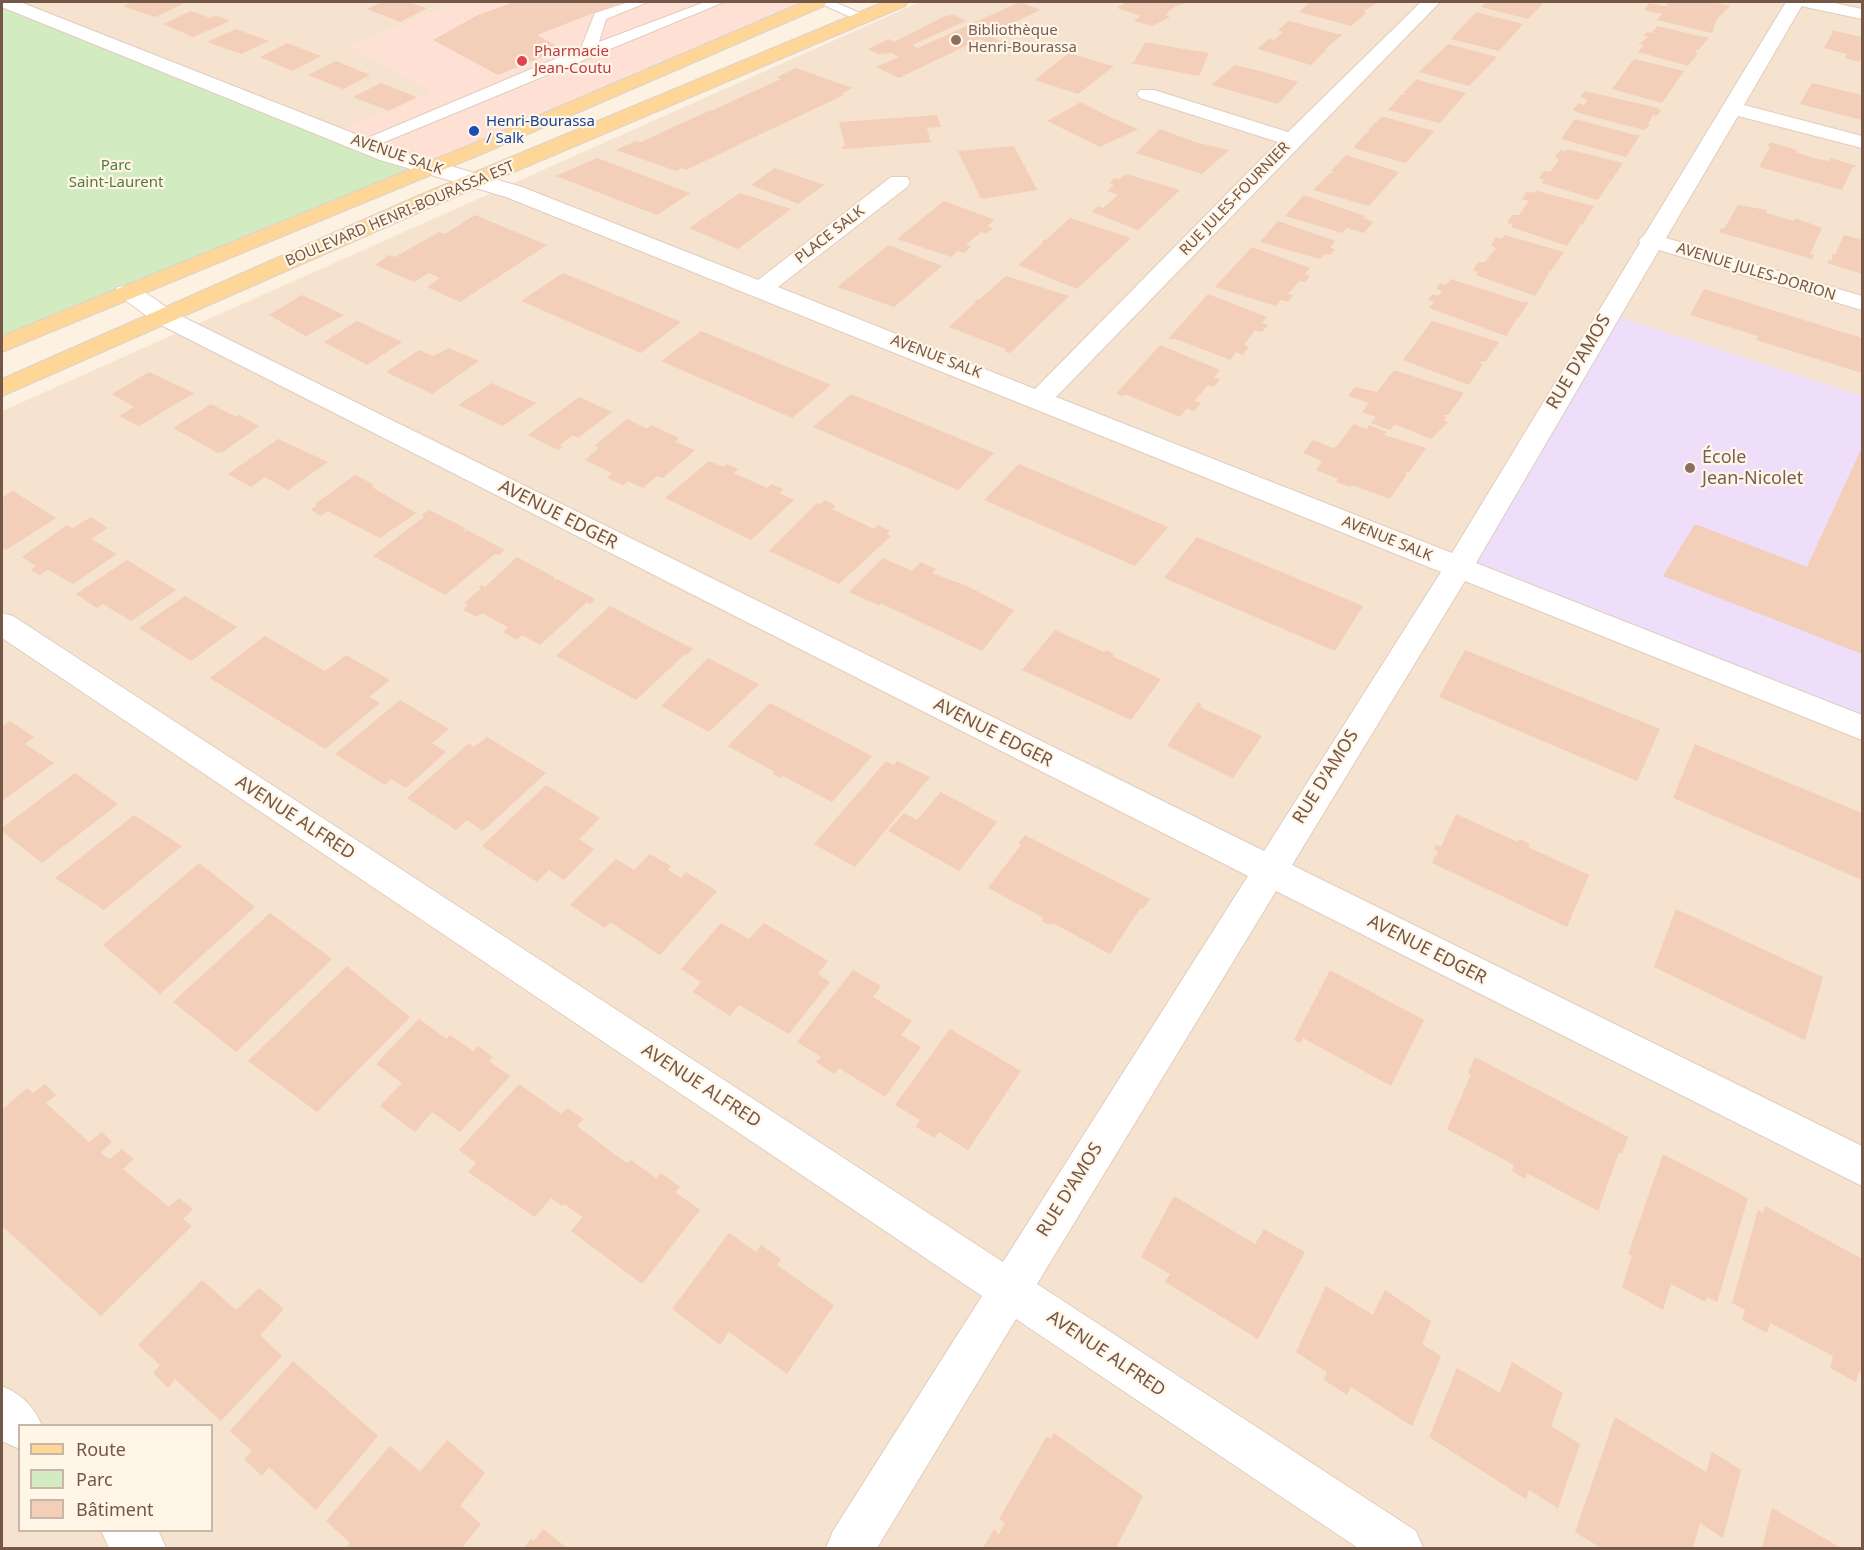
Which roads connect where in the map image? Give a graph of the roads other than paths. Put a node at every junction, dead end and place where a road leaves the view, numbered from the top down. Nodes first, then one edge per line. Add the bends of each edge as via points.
1 (5, 2) edge
2 (641, 2) edge
3 (717, 2) edge
4 (818, 2) edge
5 (824, 2) edge
6 (898, 2) edge
7 (1431, 2) edge
8 (1795, 2) edge
9 (1807, 2) edge
10 (1863, 14) edge
11 (864, 18) junction
12 (588, 51) junction
13 (1147, 94) dead end
14 (1732, 108) junction
15 (1292, 140) junction
16 (1863, 142) edge
17 (364, 145) junction
18 (432, 167) junction
19 (474, 181) junction
20 (899, 182) dead end
21 (1650, 240) junction
22 (761, 289) junction
23 (126, 292) junction
24 (1863, 303) edge
25 (164, 317) junction
26 (2, 345) edge
27 (2, 388) edge
28 (1041, 398) junction
29 (1458, 568) junction
30 (2, 624) edge
31 (1863, 728) edge
32 (1268, 870) junction
33 (1863, 1167) edge
34 (1009, 1289) junction
35 (2, 1409) edge
36 (18, 1425) edge
37 (126, 1532) edge
38 (142, 1548) edge
39 (850, 1548) edge
40 (1400, 1548) edge

1 - 17 street, AVENUE SALK
2 - 12 lane via 600,16
3 - 12 lane
4 - 18 main road, BOULEVARD HENRI-BOURASSA EST
5 - 11 lane
6 - 11 main road, BOULEVARD HENRI-BOURASSA EST
7 - 15 street, RUE JULES-FOURNIER
8 - 14 street, RUE D'AMOS
9 - 10 street
11 - 19 main road, BOULEVARD HENRI-BOURASSA EST
12 - 17 lane
13 - 15 street
14 - 16 street
14 - 21 street, RUE D'AMOS
15 - 28 street, RUE JULES-FOURNIER
17 - 18 street, AVENUE SALK
18 - 19 street, AVENUE SALK
18 - 23 main road, BOULEVARD HENRI-BOURASSA EST
19 - 22 street, AVENUE SALK via 514,192
19 - 25 main road, BOULEVARD HENRI-BOURASSA EST
20 - 22 street, PLACE SALK
21 - 24 street, AVENUE JULES-DORION
21 - 29 street, RUE D'AMOS
22 - 28 street, AVENUE SALK
23 - 25 street, AVENUE EDGER
23 - 26 main road, BOULEVARD HENRI-BOURASSA EST
25 - 27 main road, BOULEVARD HENRI-BOURASSA EST
25 - 32 street, AVENUE EDGER
28 - 29 street, AVENUE SALK
29 - 31 street, AVENUE SALK
29 - 32 street, RUE D'AMOS
30 - 34 street, AVENUE ALFRED
32 - 33 street, AVENUE EDGER
32 - 34 street, RUE D'AMOS
34 - 39 street, RUE D'AMOS
34 - 40 street, AVENUE ALFRED
35 - 36 street
37 - 38 street

